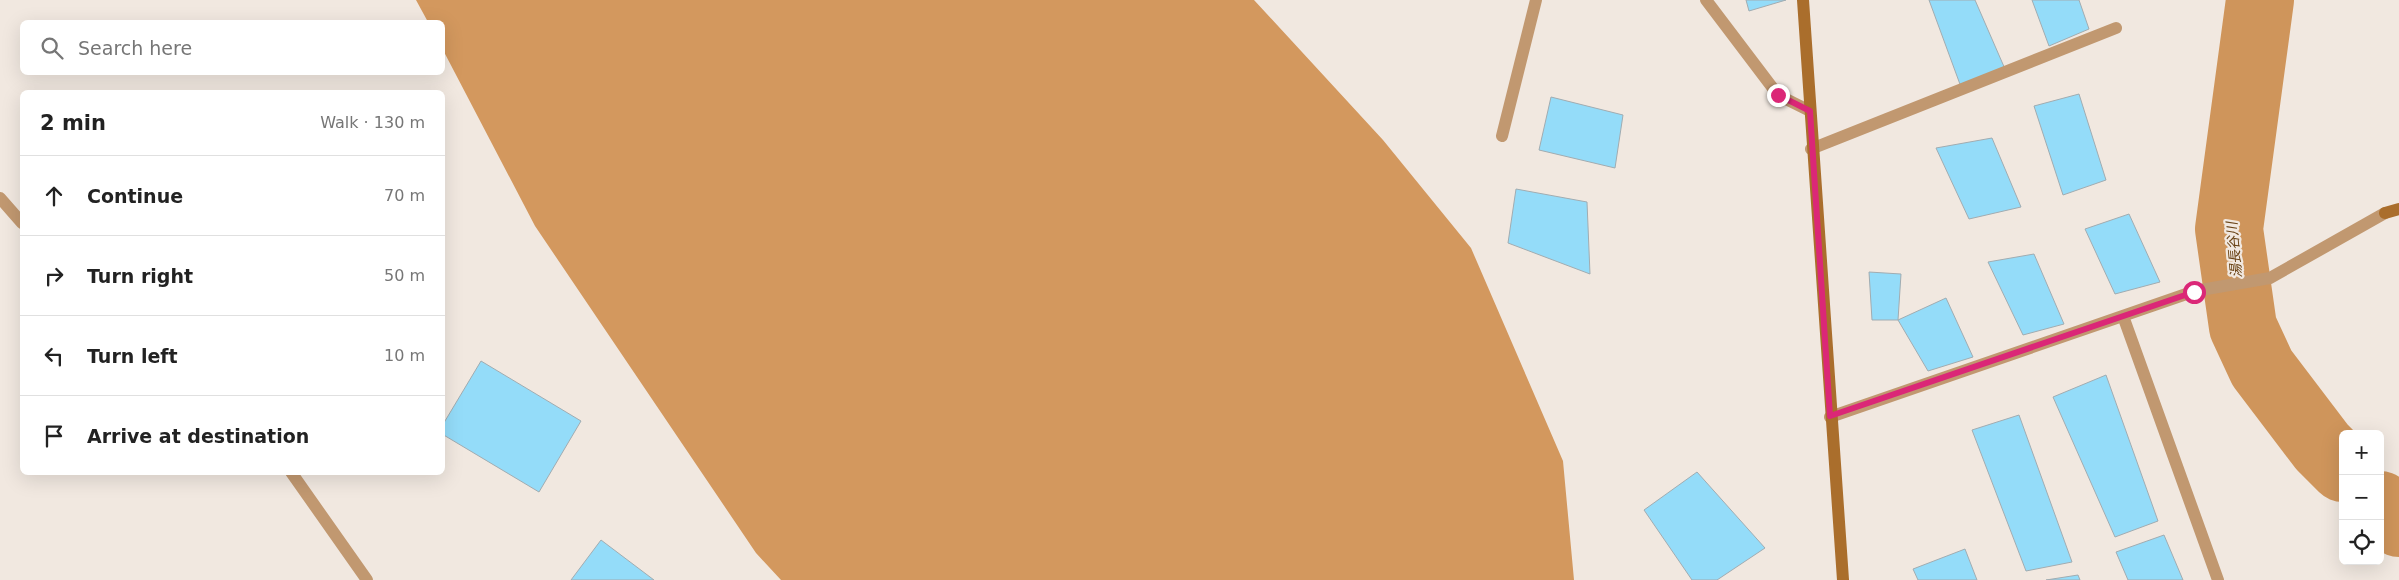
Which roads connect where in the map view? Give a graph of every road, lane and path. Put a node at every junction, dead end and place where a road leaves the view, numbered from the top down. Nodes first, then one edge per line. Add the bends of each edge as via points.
1 (1536, 0) edge
2 (1706, 0) edge
3 (1803, 0) edge
4 (2116, 28) dead end
5 (1810, 111) junction
6 (1502, 136) dead end
7 (1812, 149) junction
8 (0, 198) edge
9 (2399, 209) edge
10 (20, 221) edge
11 (2123, 316) junction
12 (1830, 416) junction
13 (293, 475) edge
14 (1842, 579) edge
15 (368, 580) edge
16 (2218, 580) edge

1 - 6 street
2 - 5 street via 1778,95
3 - 5 street
4 - 7 street
5 - 7 street
7 - 12 street
8 - 10 street
9 - 11 street via 2385,213 2270,278 2194,292
11 - 12 street
11 - 16 street
12 - 14 street
13 - 15 street

